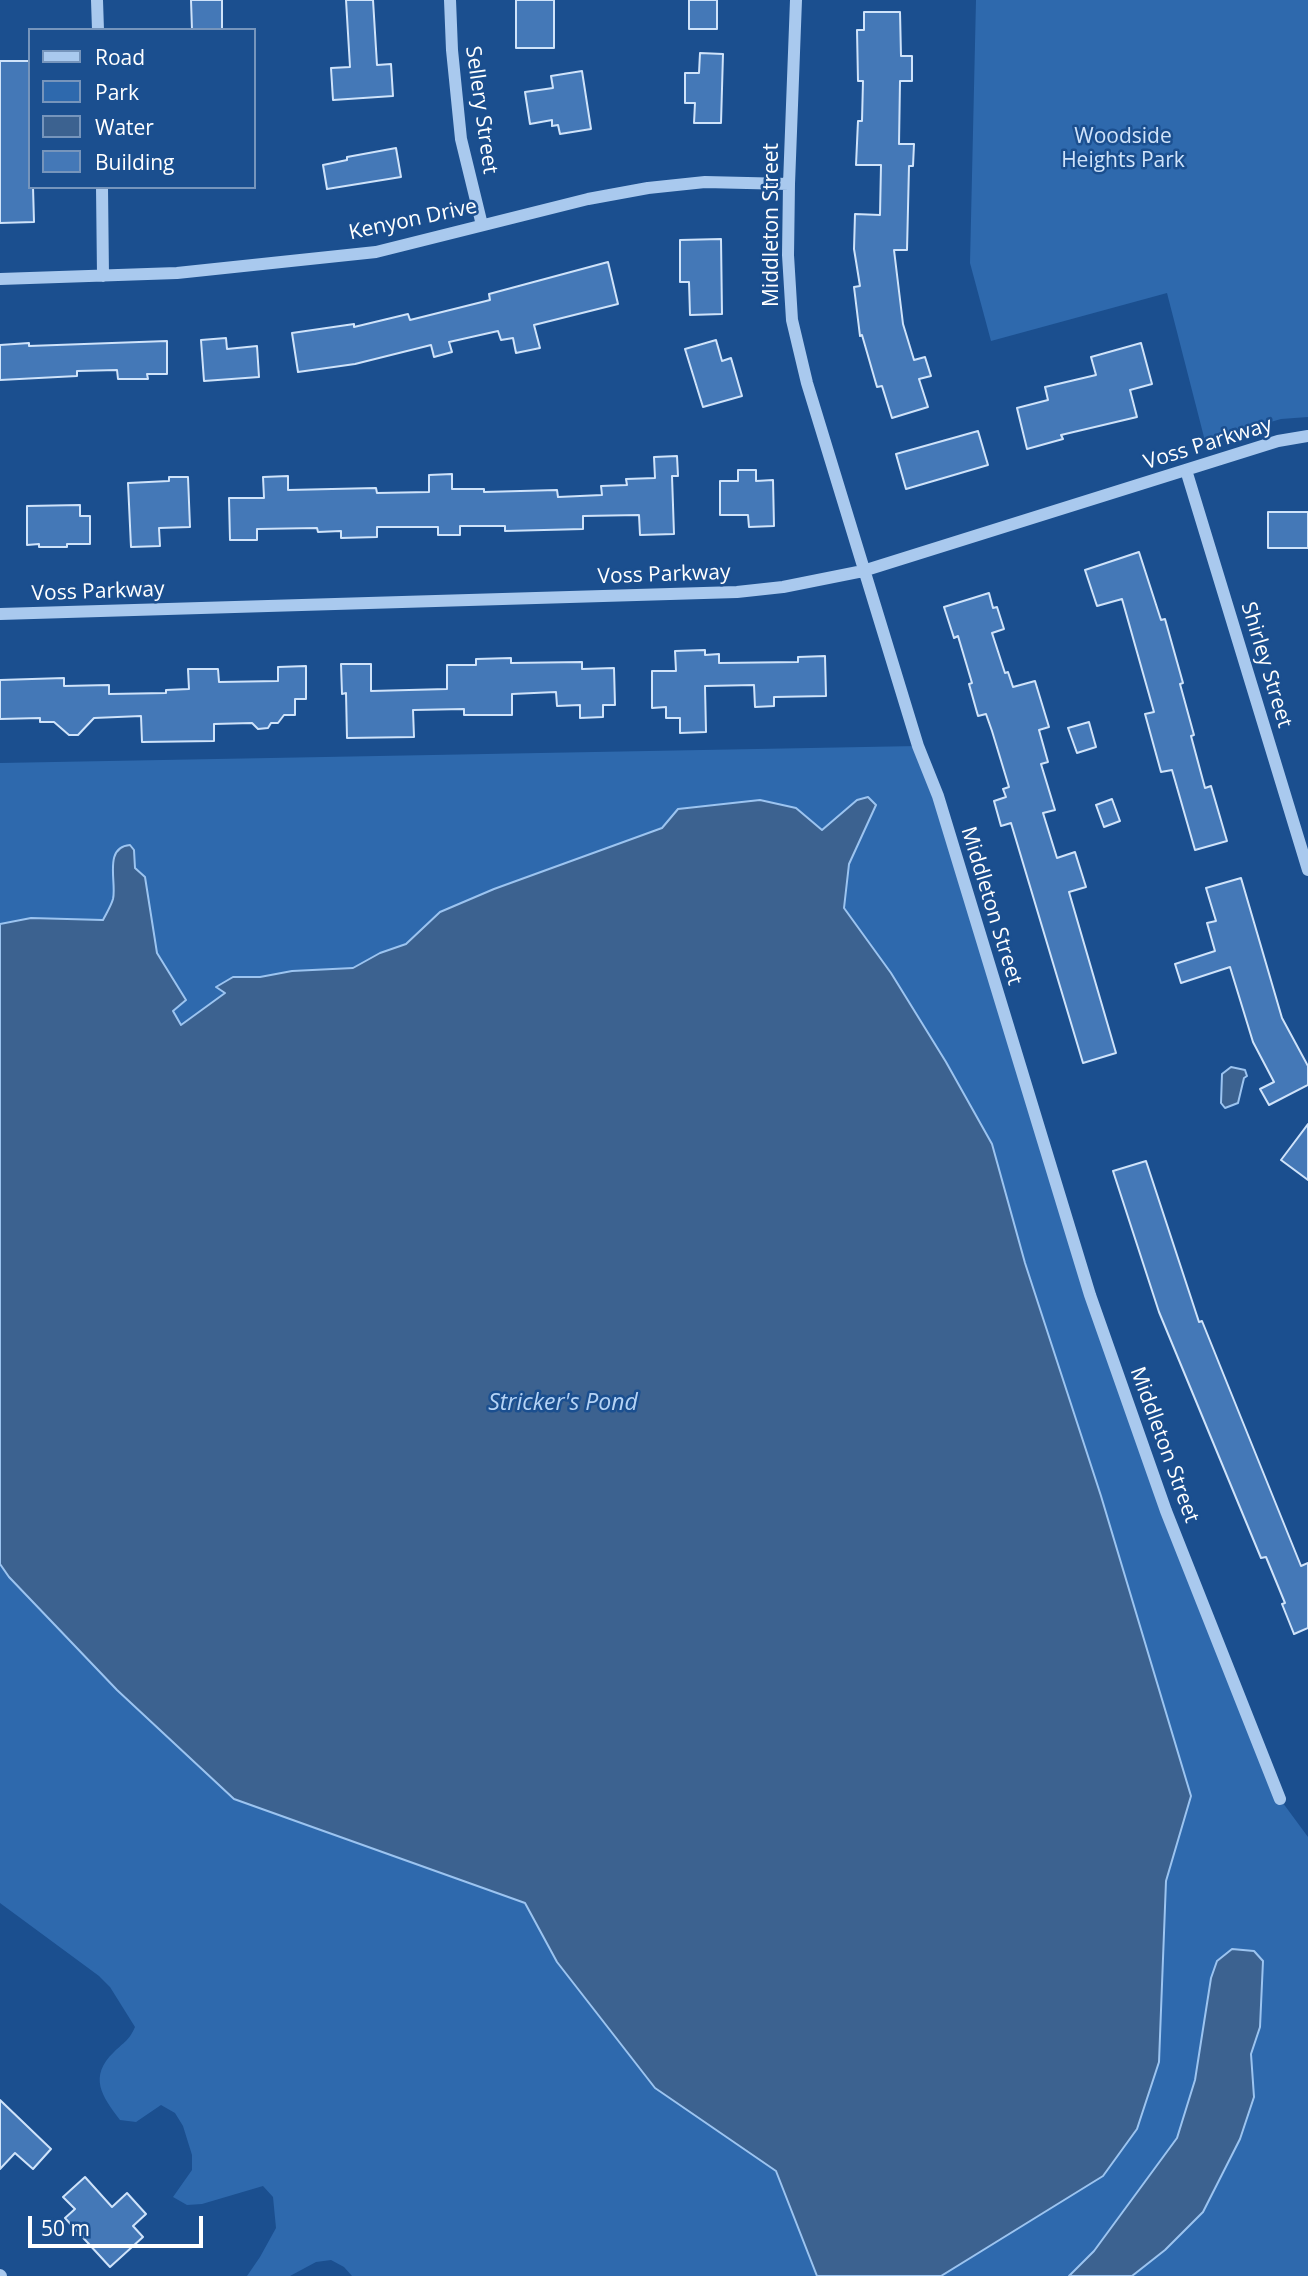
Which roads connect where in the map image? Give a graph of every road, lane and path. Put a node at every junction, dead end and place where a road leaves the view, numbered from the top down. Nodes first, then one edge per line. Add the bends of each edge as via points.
1 (97, 0) edge
2 (450, 0) edge
3 (796, 0) edge
4 (98, 28) edge
5 (789, 184) junction
6 (102, 189) edge
7 (482, 225) junction
8 (103, 276) junction
9 (0, 279) edge
10 (1308, 436) edge
11 (1186, 470) junction
12 (863, 571) junction
13 (0, 614) edge
14 (1308, 867) edge
15 (1280, 1799) dead end

1 - 4 street
2 - 7 street, Sellery Street via 461,139
3 - 5 street, Middleton Street
5 - 7 street, Kenyon Drive via 705,182 648,188
5 - 12 street, Middleton Street via 792,320
6 - 8 street
7 - 8 street, Kenyon Drive via 376,252
8 - 9 street, Kenyon Drive
10 - 11 street, Voss Parkway
11 - 12 street, Voss Parkway
11 - 14 street, Shirley Street
12 - 13 street, Voss Parkway via 737,592
12 - 15 street, Middleton Street via 1090,1295 1166,1511

